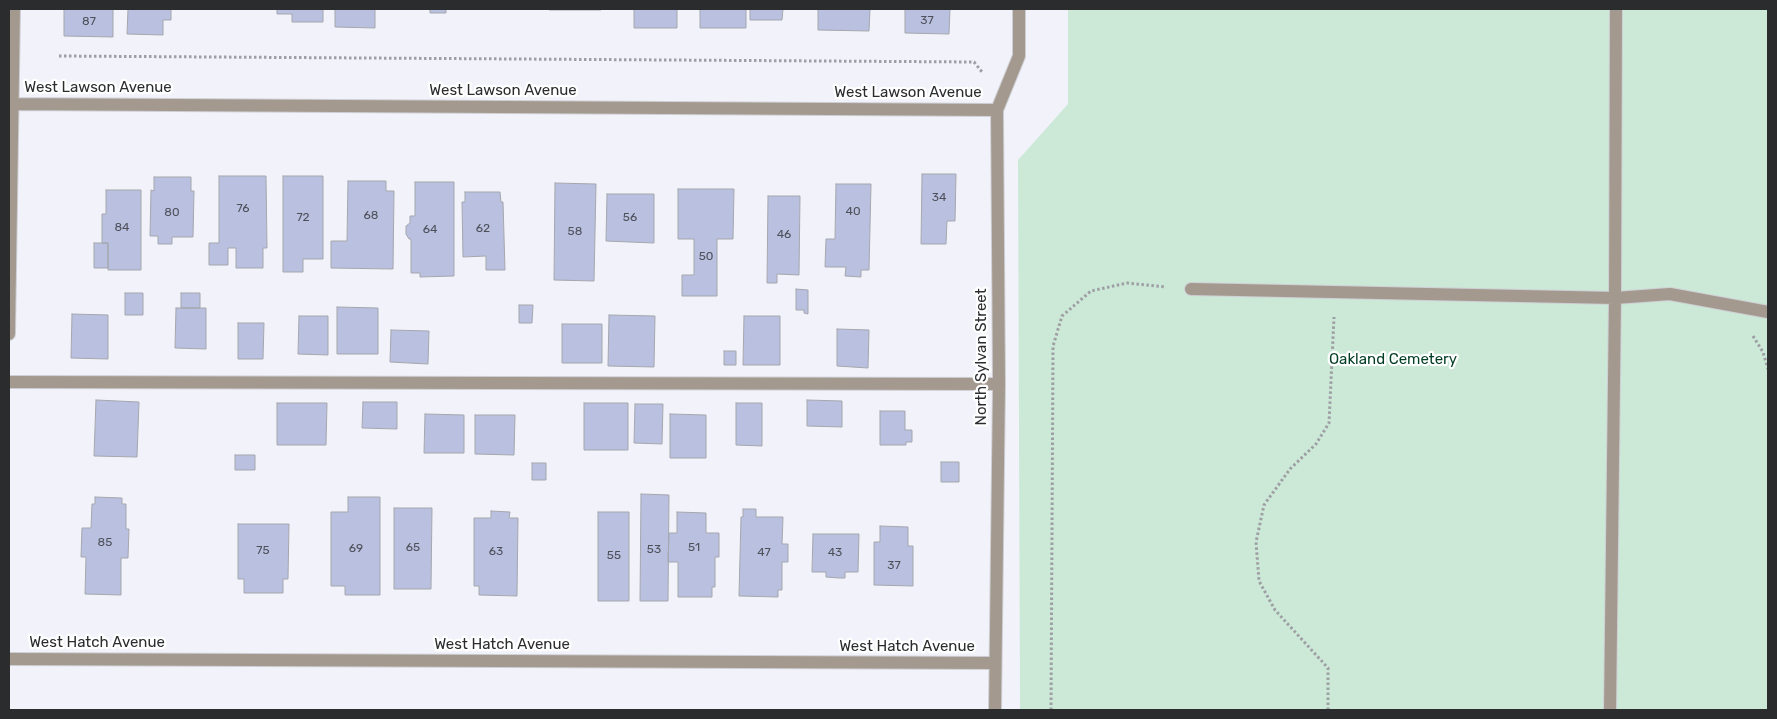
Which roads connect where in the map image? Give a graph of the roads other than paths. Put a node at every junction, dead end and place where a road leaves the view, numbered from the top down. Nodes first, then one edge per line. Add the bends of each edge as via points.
1 (14, 9) edge
2 (1019, 9) edge
3 (1616, 9) edge
4 (11, 104) edge
5 (998, 110) junction
6 (1191, 290) road end
7 (1616, 298) junction
8 (1768, 312) edge
9 (9, 334) edge
10 (9, 382) edge
11 (999, 384) junction
12 (9, 659) edge
13 (995, 663) junction
14 (995, 710) edge
15 (1610, 710) edge

1 - 4 street
2 - 5 street, North Sylvan Street via 1019,56
3 - 7 street
4 - 5 street, West Lawson Avenue
4 - 9 street
5 - 11 street, North Sylvan Street
6 - 7 street
7 - 8 street via 1670,294
7 - 15 street
10 - 11 street
11 - 13 street, North Sylvan Street
12 - 13 street, West Hatch Avenue
13 - 14 street, North Sylvan Street

